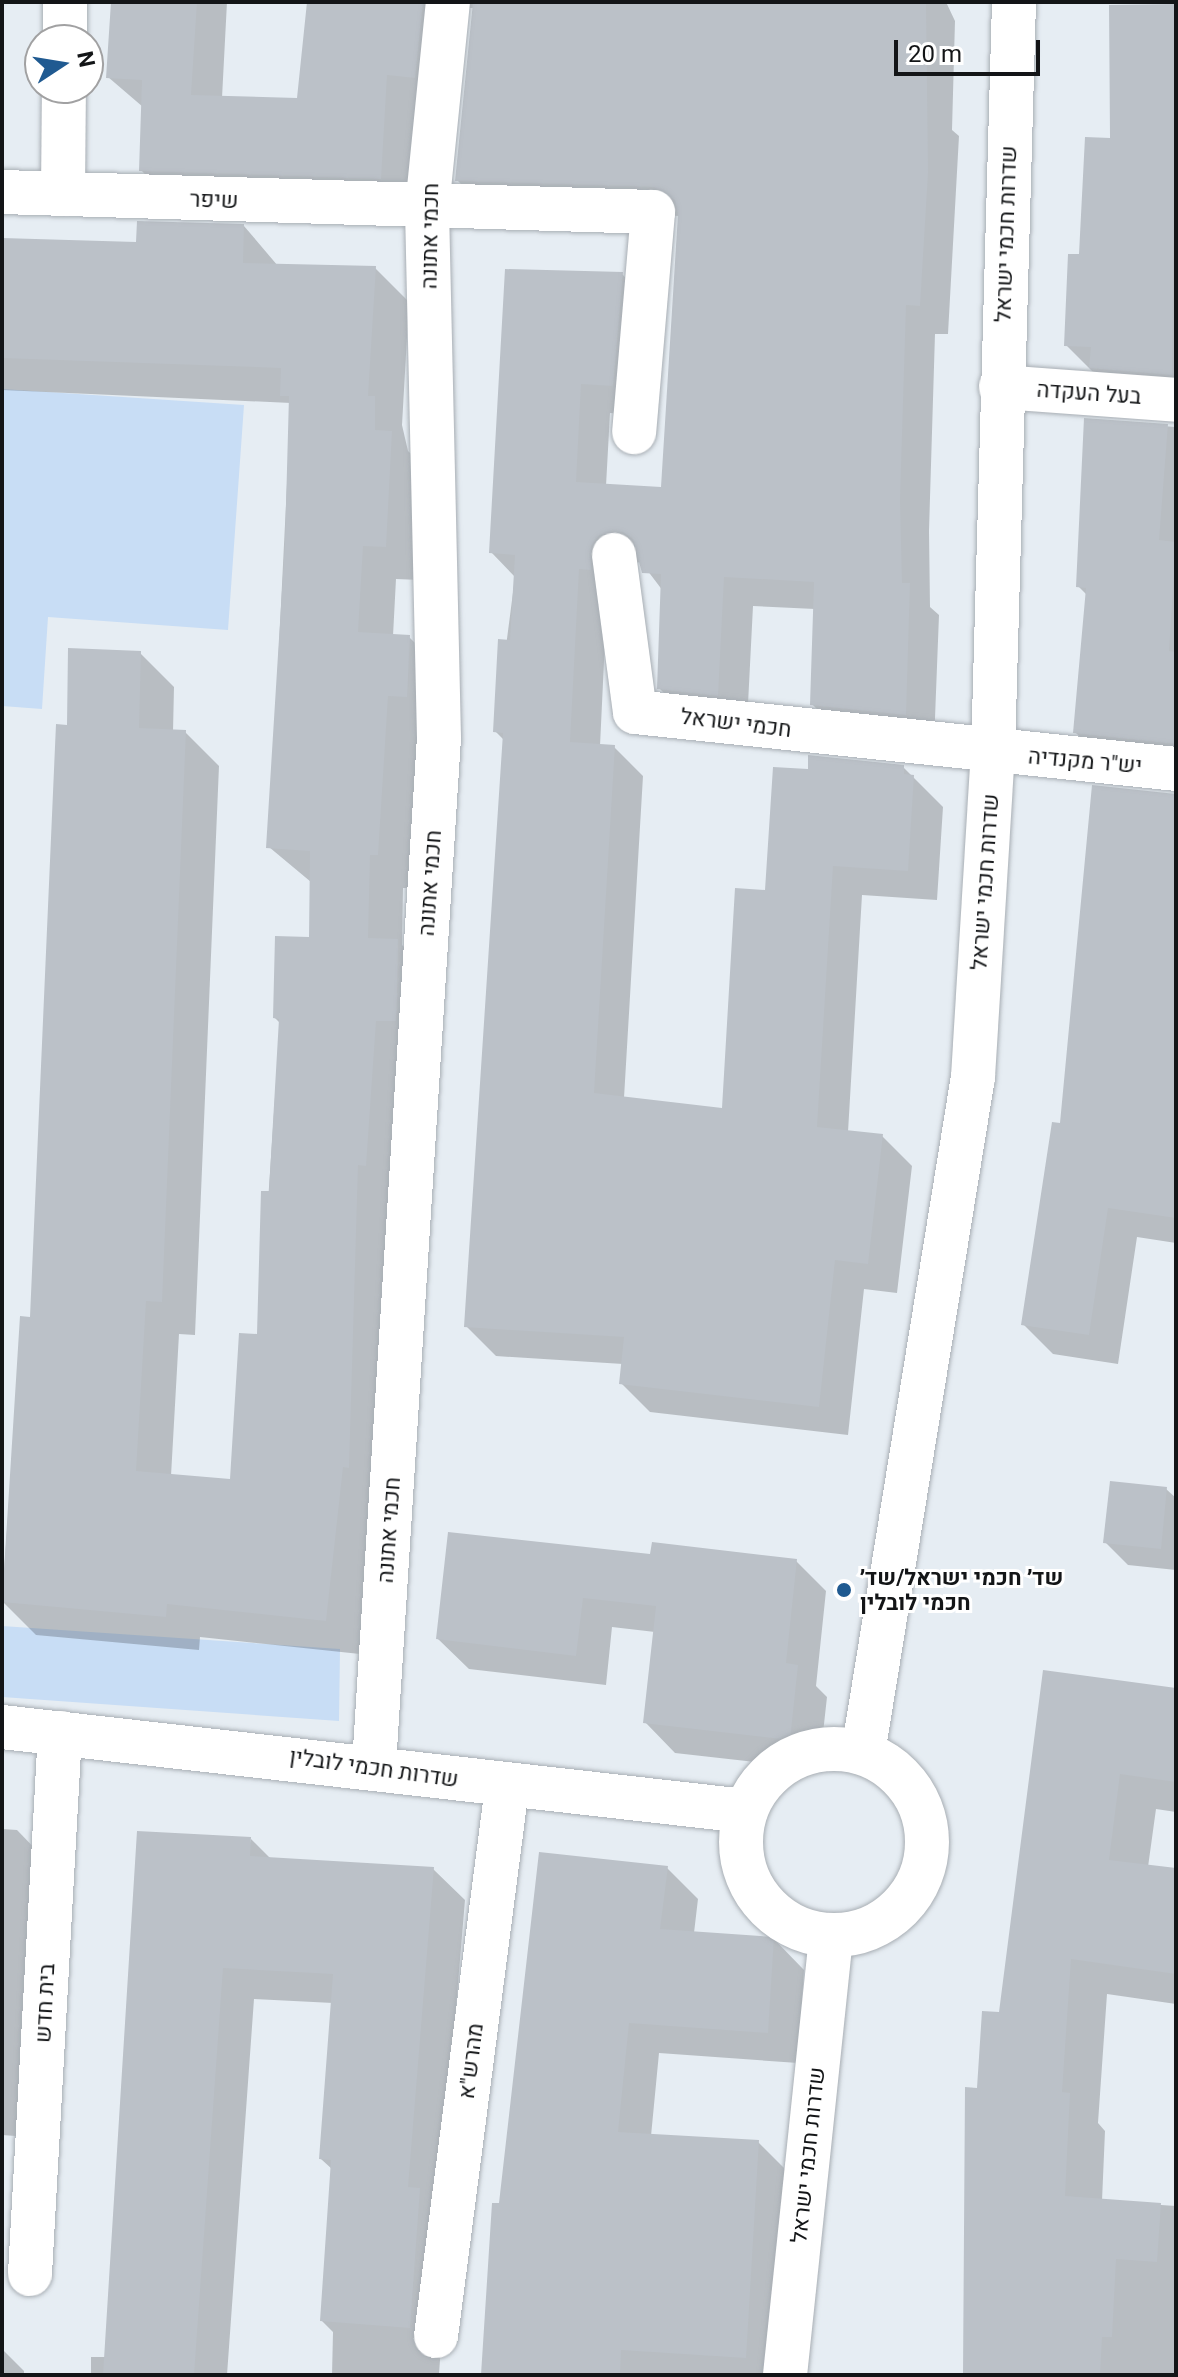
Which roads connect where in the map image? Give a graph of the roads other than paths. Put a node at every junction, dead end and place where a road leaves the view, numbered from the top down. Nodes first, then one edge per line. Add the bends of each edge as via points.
1 (65, 2) edge
2 (448, 2) edge
3 (1014, 2) edge
4 (65, 24) edge
5 (64, 104) edge
6 (2, 192) edge
7 (63, 194) junction
8 (427, 208) junction
9 (1001, 387) junction
10 (1176, 400) edge
11 (634, 432) dead end
12 (614, 555) dead end
13 (993, 753) junction
14 (1176, 769) edge
15 (2, 1727) edge
16 (60, 1733) junction
17 (863, 1753) junction
18 (374, 1765) junction
19 (507, 1787) junction
20 (745, 1811) junction
21 (831, 1936) junction
22 (30, 2274) dead end
23 (436, 2336) dead end
24 (785, 2375) edge

1 - 4 street
2 - 8 street, חכמי אתונה
3 - 9 street, שדרות חכמי ישראל
5 - 7 street
6 - 7 street, שיפר
7 - 8 street, שיפר
8 - 11 street via 653,212
8 - 18 street, חכמי אתונה via 439,738
9 - 10 street, בעל העקדה
9 - 13 street, שדרות חכמי ישראל
12 - 13 street, חכמי ישראל via 635,712
13 - 14 street, יש"ר מקנדיה
13 - 17 street, שדרות חכמי ישראל via 973,1077 954,1231
15 - 16 street, שדרות חכמי לובלין
16 - 18 street, שדרות חכמי לובלין
16 - 22 street, בית חדש
17 - 20 street via 803,1753 775,1769
17 - 21 street via 900,1776 918,1800 926,1862 895,1914 865,1931
18 - 19 street, שדרות חכמי לובלין
19 - 20 street, שדרות חכמי לובלין
19 - 23 street, מהרש"א
20 - 21 street via 741,1845 748,1878 767,1907 787,1922
21 - 24 street, שדרות חכמי ישראל

